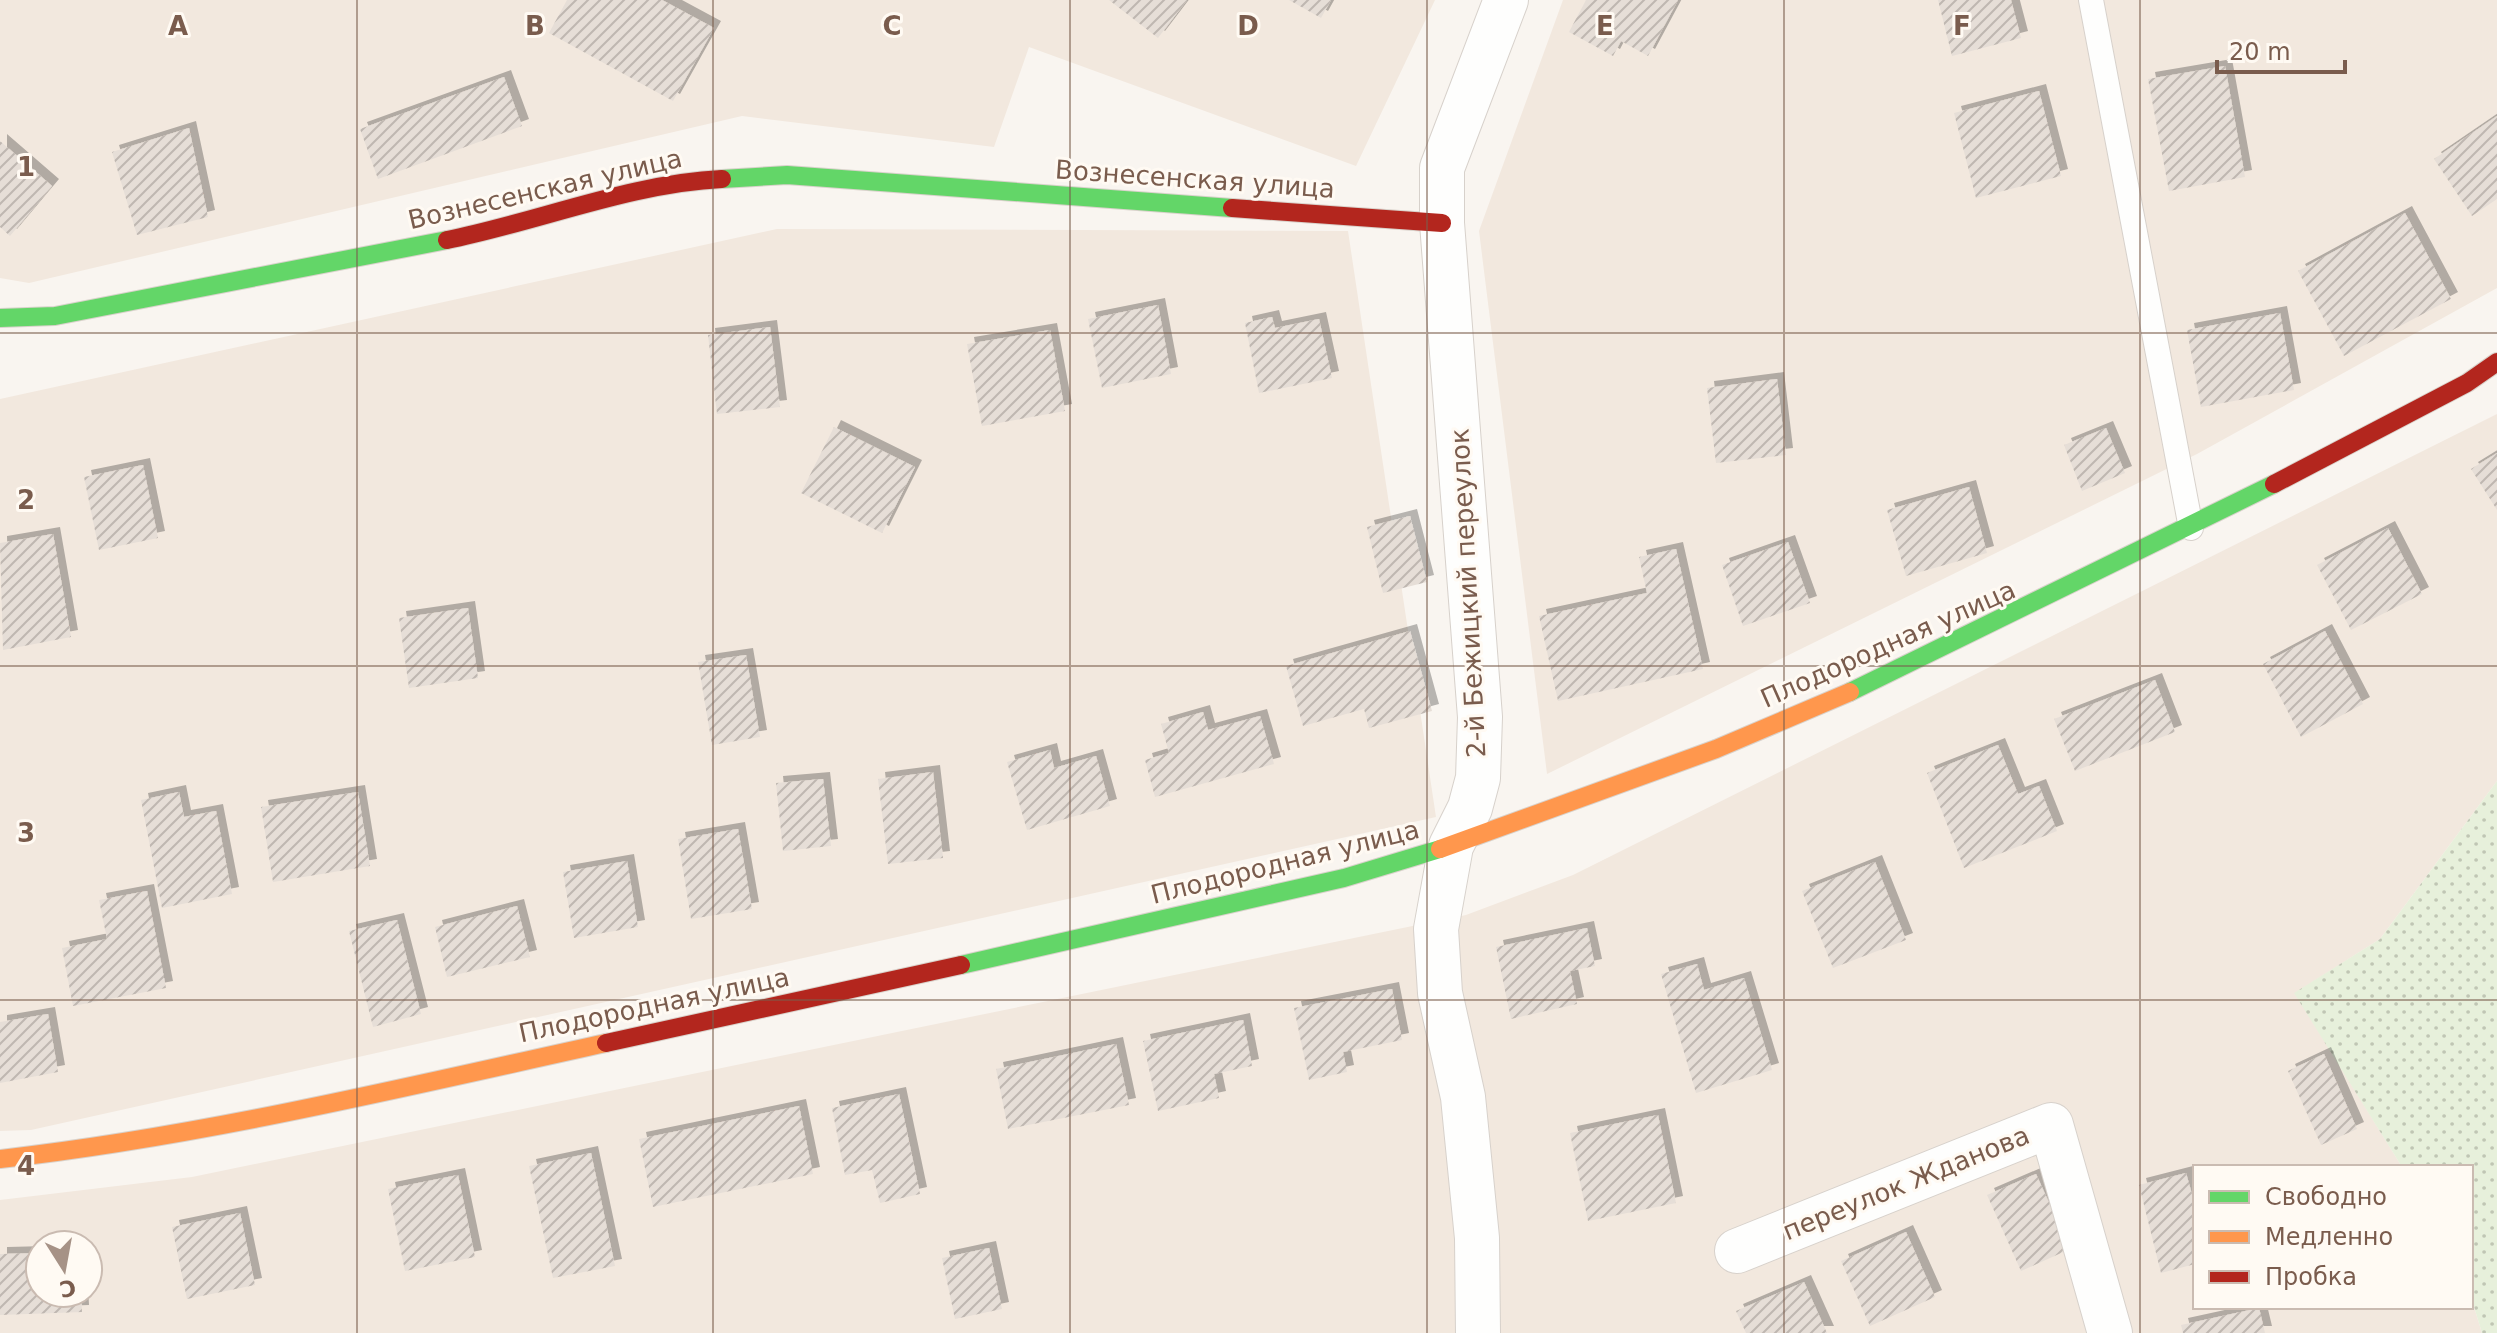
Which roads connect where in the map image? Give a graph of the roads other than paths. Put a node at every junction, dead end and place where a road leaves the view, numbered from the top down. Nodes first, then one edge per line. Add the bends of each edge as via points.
1 (1506, 0) edge
2 (2091, 0) edge
3 (1442, 223) junction
4 (0, 318) edge
5 (2497, 362) edge
6 (2191, 528) junction
7 (1451, 846) junction
8 (0, 1159) edge
9 (1737, 1251) dead end
10 (1478, 1333) edge
11 (2110, 1333) edge

1 - 3 street, 2-й Бежицкий переулок via 1442,168
2 - 6 lane
3 - 4 street, Вознесенская улица via 787,175 676,181 514,227 55,316
3 - 7 street, 2-й Бежицкий переулок via 1480,717 1478,778
5 - 6 street, Плодородная улица via 2467,383
6 - 7 street, Плодородная улица via 1884,678 1703,754
7 - 8 street, Плодородная улица via 1172,919 346,1100 96,1148
7 - 10 street, 2-й Бежицкий переулок via 1436,942 1440,993 1463,1097 1477,1238
9 - 11 street, переулок Жданова via 2051,1125

